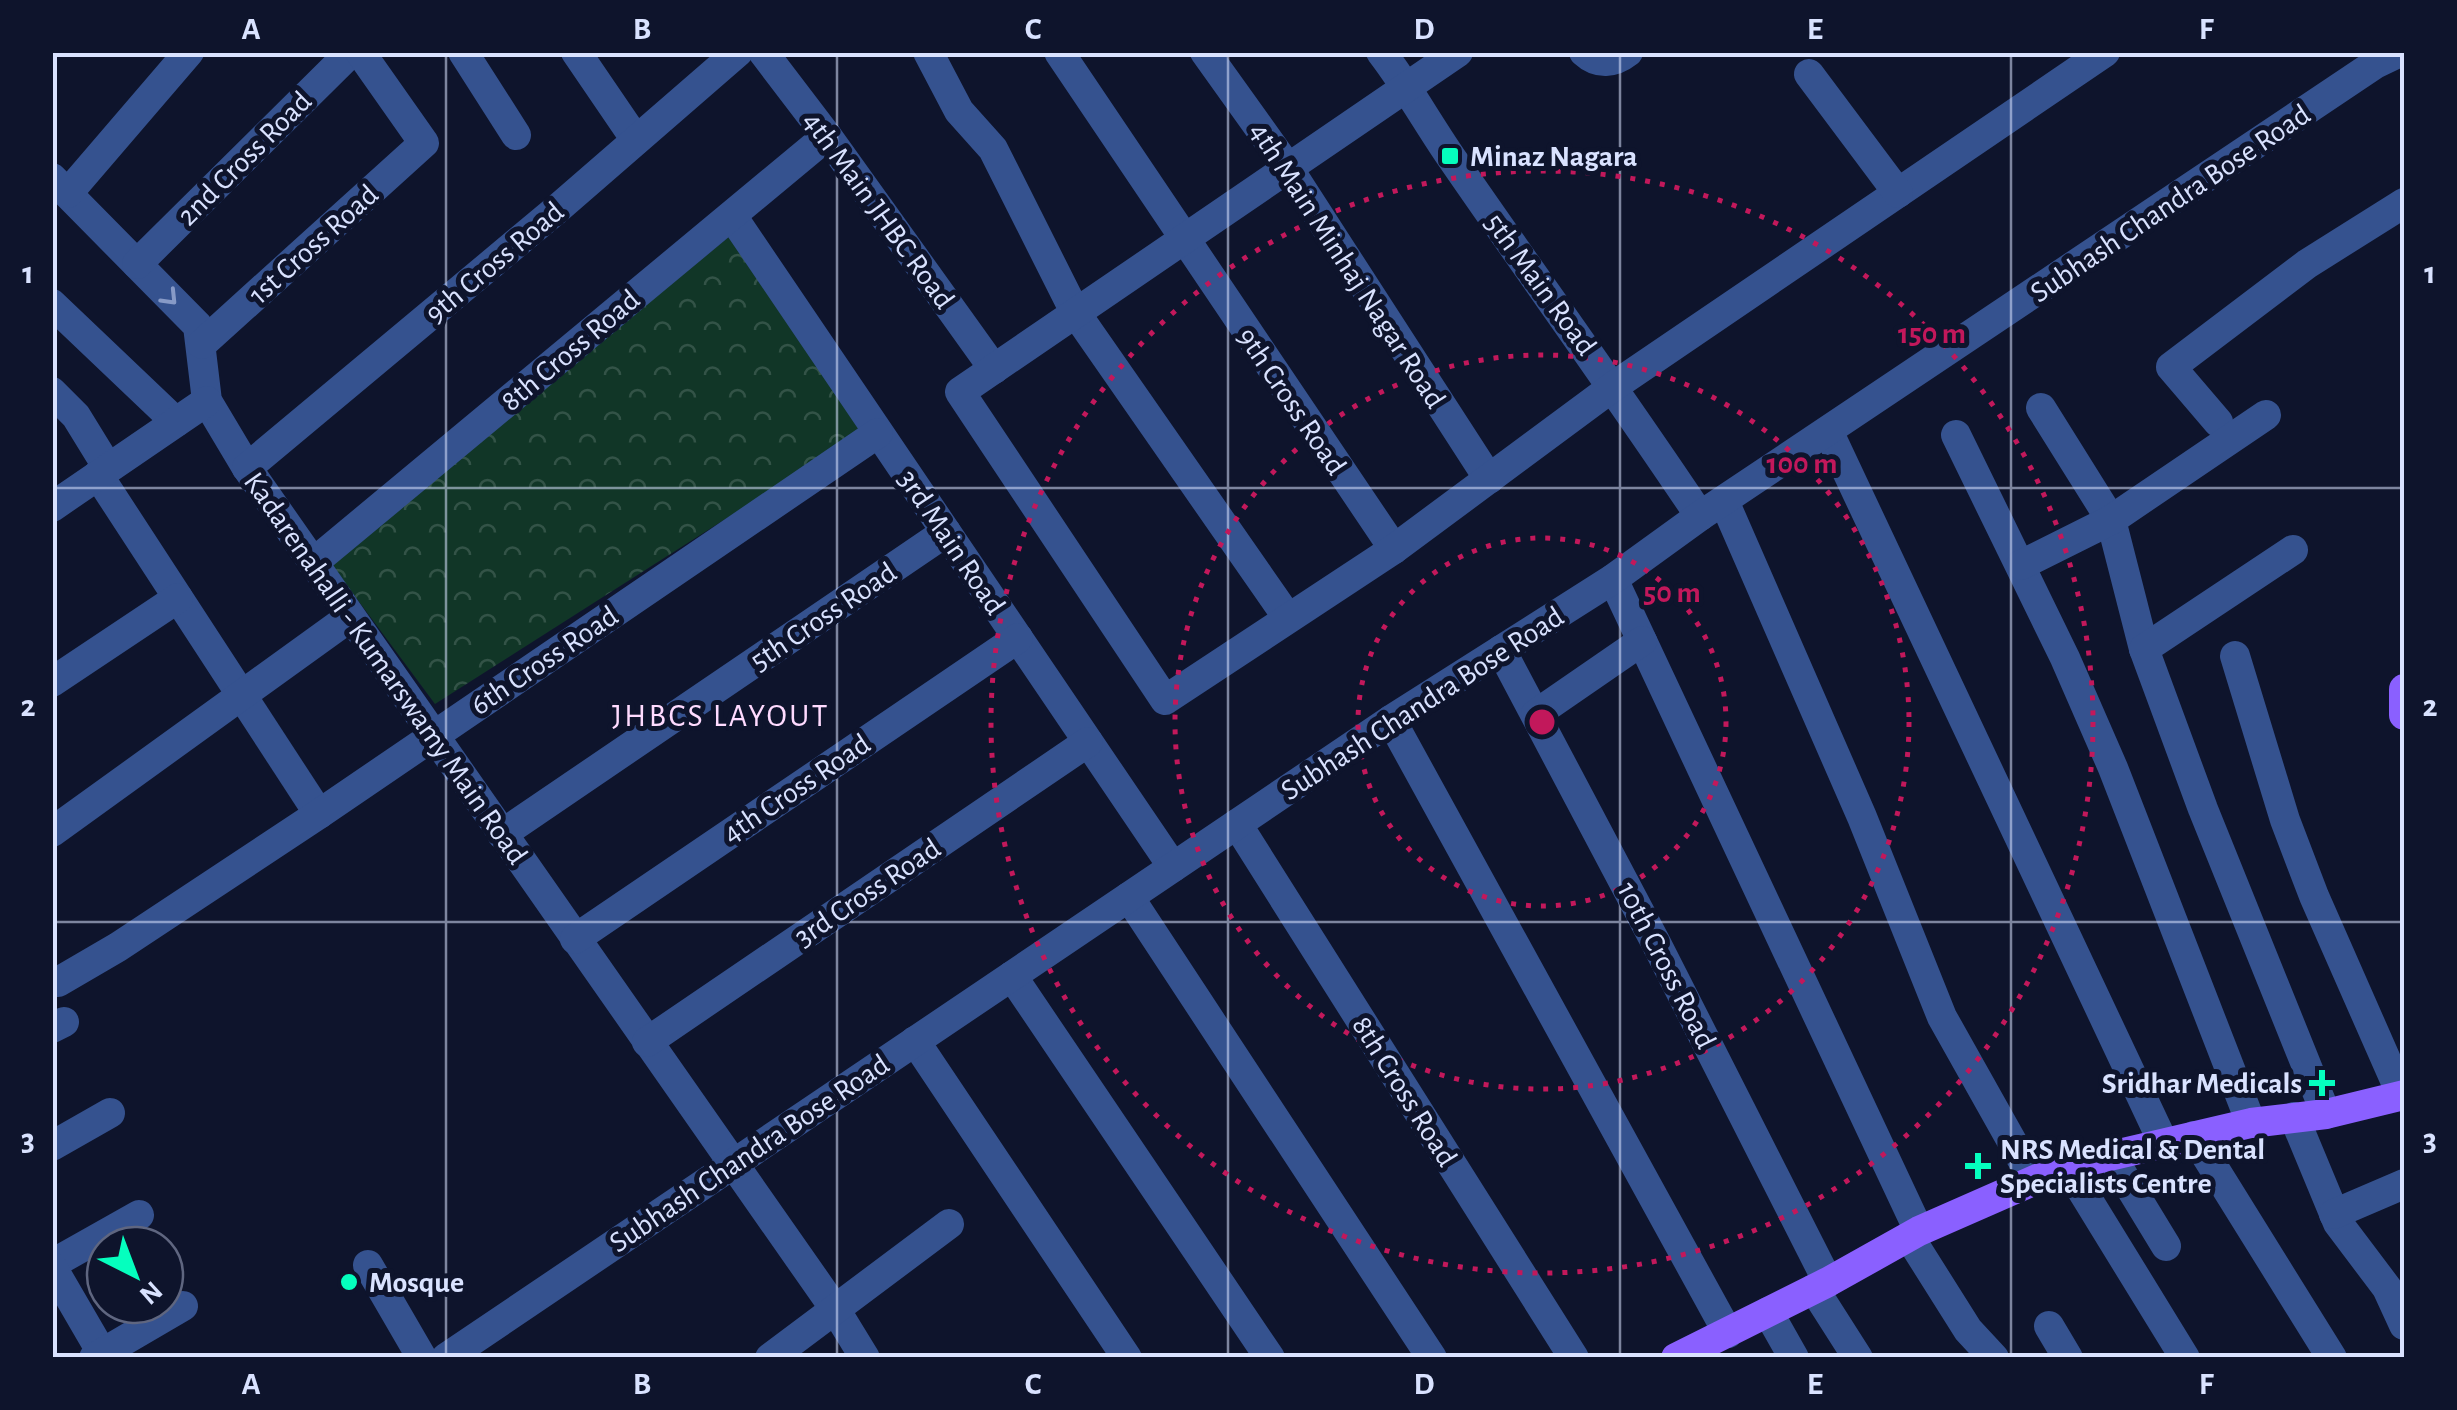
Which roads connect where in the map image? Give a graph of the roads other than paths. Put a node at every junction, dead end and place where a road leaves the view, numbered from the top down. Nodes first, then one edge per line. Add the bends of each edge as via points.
1 (189, 52) edge
2 (352, 52) edge
3 (360, 52) edge
4 (463, 52) edge
5 (576, 52) edge
6 (763, 52) edge
7 (928, 52) edge
8 (1059, 52) edge
9 (1204, 52) edge
10 (1381, 52) edge
11 (1458, 52) edge
12 (1584, 52) edge
13 (1628, 52) edge
14 (2104, 52) edge
15 (726, 56) edge
16 (2382, 56) edge
17 (1809, 74) dead end
18 (1408, 88) junction
19 (516, 135) dead end
20 (827, 136) junction
21 (636, 140) junction
22 (1288, 168) junction
23 (60, 186) edge
24 (1898, 193) junction
25 (2404, 203) edge
26 (732, 216) junction
27 (1183, 239) junction
28 (138, 264) junction
29 (52, 304) edge
30 (1075, 312) junction
31 (202, 344) junction
32 (994, 369) junction
33 (1614, 386) junction
34 (52, 392) edge
35 (207, 401) junction
36 (2041, 408) dead end
37 (2266, 415) dead end
38 (176, 422) junction
39 (2218, 422) dead end
40 (878, 433) junction
41 (1830, 433) junction
42 (1956, 435) dead end
43 (246, 468) junction
44 (103, 471) junction
45 (1489, 479) junction
46 (52, 507) edge
47 (1712, 509) junction
48 (2110, 520) junction
49 (946, 532) junction
50 (1394, 549) junction
51 (2293, 550) dead end
52 (313, 563) junction
53 (2021, 565) junction
54 (1613, 578) junction
55 (178, 598) junction
56 (350, 617) junction
57 (1288, 618) junction
58 (1018, 638) junction
59 (1642, 641) junction
60 (2144, 649) junction
61 (1502, 650) junction
62 (2235, 656) dead end
63 (52, 682) edge
64 (2404, 688) edge
65 (243, 696) junction
66 (1536, 714) junction
67 (2404, 714) edge
68 (1390, 720) junction
69 (434, 736) junction
70 (1088, 742) junction
71 (318, 814) junction
72 (1237, 824) junction
73 (52, 832) edge
74 (502, 834) junction
75 (1174, 868) junction
76 (1129, 897) junction
77 (575, 938) junction
78 (1012, 976) junction
79 (58, 982) dead end
80 (915, 1041) junction
81 (647, 1042) junction
82 (2404, 1096) edge
83 (110, 1113) dead end
84 (2326, 1114) junction
85 (2294, 1117) junction
86 (2251, 1123) junction
87 (2194, 1136) junction
88 (2163, 1142) junction
89 (52, 1146) edge
90 (2110, 1154) junction
91 (732, 1164) junction
92 (2067, 1166) junction
93 (2033, 1179) junction
94 (2404, 1184) edge
95 (2334, 1214) junction
96 (140, 1216) dead end
97 (949, 1224) dead end
98 (1915, 1234) junction
99 (2166, 1246) dead end
100 (368, 1265) dead end
101 (52, 1266) edge
102 (1821, 1286) junction
103 (835, 1309) junction
104 (1768, 1312) junction
105 (2404, 1324) edge
106 (150, 1325) edge
107 (2049, 1326) dead end
108 (1728, 1333) junction
109 (98, 1355) edge
110 (422, 1358) edge
111 (446, 1358) edge
112 (770, 1358) edge
113 (865, 1358) edge
114 (1127, 1358) edge
115 (1270, 1358) edge
116 (1432, 1358) edge
117 (1574, 1358) edge
118 (1676, 1358) edge
119 (1794, 1358) edge
120 (1858, 1358) edge
121 (1994, 1358) edge
122 (2068, 1358) edge
123 (2185, 1358) edge
124 (2332, 1358) edge

1 - 23 street
2 - 28 street, 2nd Cross Road
3 - 31 street, 1st Cross Road via 424,143
4 - 19 street
5 - 21 street
6 - 20 street, 4th Main JHBC Road
7 - 30 street via 959,111 993,149
8 - 27 street, 9th Cross Road
9 - 22 street, 4th Main Minhaj Nagar Road
10 - 18 street, 5th Main Road
11 - 18 street
12 - 13 street via 1604,62
14 - 24 street
15 - 21 street, 9th Cross Road
16 - 41 street, Subhash Chandra Bose Road
17 - 24 street
18 - 22 street
18 - 33 street, 5th Main Road
20 - 26 street, 8th Cross Road
20 - 32 street, 4th Main JHBC Road
21 - 43 street, 9th Cross Road
22 - 27 street
22 - 45 street, 4th Main Minhaj Nagar Road
23 - 28 street, Kadarenahalli - Kumarswamy Main Road
24 - 33 street
25 - 39 street via 2307,264 2172,367
26 - 40 street, 3rd Main Road
26 - 52 street, 8th Cross Road
27 - 30 street
27 - 50 street, 9th Cross Road
28 -> 31 street, Kadarenahalli - Kumarswamy Main Road via 198,326
29 - 38 street
30 - 32 street
30 - 57 street
31 - 35 street, Kadarenahalli - Kumarswamy Main Road
32 - 57 street via 960,392 1165,700
33 - 45 street
33 - 47 street, 5th Main Road
34 - 44 street via 76,416
35 - 38 street
35 - 43 street, Kadarenahalli - Kumarswamy Main Road
36 - 48 street
37 - 48 street
38 - 44 street
40 - 49 street, 3rd Main Road
40 - 69 street, 6th Cross Road
41 - 47 street, Subhash Chandra Bose Road
41 - 88 street
42 - 53 street
43 - 52 street, Kadarenahalli - Kumarswamy Main Road
44 - 46 street
44 - 55 street
45 - 50 street
47 - 54 street, Subhash Chandra Bose Road
47 - 93 street, 5th Main Road via 1855,800 1942,1018
48 - 53 street
48 - 60 street
49 - 58 street, 3rd Main Road
49 - 74 street, 5th Cross Road
50 - 57 street
51 - 60 street
52 - 56 street, Kadarenahalli - Kumarswamy Main Road
53 - 86 street via 2113,768
54 - 59 street
54 - 61 street, Subhash Chandra Bose Road
55 - 63 street
55 - 65 street
56 - 65 street
56 - 69 street, Kadarenahalli - Kumarswamy Main Road
58 - 70 street, 3rd Main Road
58 - 77 street, 4th Cross Road
59 - 66 street
59 - 98 street
60 - 84 street
61 - 66 street, 10th Cross Road
61 - 68 street, Subhash Chandra Bose Road
62 - 82 street via 2314,896
64 - 67 main road
65 - 71 street
65 - 73 street
66 - 102 street, 10th Cross Road
68 - 72 street, Subhash Chandra Bose Road
68 - 108 street
69 - 71 street, 6th Cross Road
69 - 74 street, Kadarenahalli - Kumarswamy Main Road
70 - 75 street, 3rd Main Road
70 - 81 street, 3rd Cross Road
71 - 79 street, 6th Cross Road
72 - 75 street, Subhash Chandra Bose Road
72 - 117 street, 8th Cross Road
74 - 77 street, Kadarenahalli - Kumarswamy Main Road
75 - 76 street, Subhash Chandra Bose Road
76 - 78 street, Subhash Chandra Bose Road
76 - 116 street
77 - 81 street, Kadarenahalli - Kumarswamy Main Road
78 - 80 street, Subhash Chandra Bose Road
78 - 115 street
80 - 91 street, Subhash Chandra Bose Road
80 - 114 street
81 - 91 street, Kadarenahalli - Kumarswamy Main Road
82 - 84 main road
83 - 89 street
84 - 85 main road
85 - 86 main road
85 - 95 street
86 - 87 main road
87 - 88 main road
87 - 124 street
88 - 90 main road
90 - 92 main road
90 - 99 street
91 - 103 street, Kadarenahalli - Kumarswamy Main Road
91 - 111 street, Subhash Chandra Bose Road
92 - 93 main road
92 - 123 street
93 - 98 main road
94 - 95 street
95 - 105 street
96 - 101 street
97 - 103 street
98 - 102 main road
98 - 121 street via 1968,1330
100 - 110 street
101 - 109 street
102 - 104 main road
102 - 120 street, 10th Cross Road
103 - 112 street
103 - 113 street, Kadarenahalli - Kumarswamy Main Road
104 - 108 main road
104 - 119 street
106 - 109 street
107 - 122 street
108 - 118 main road

